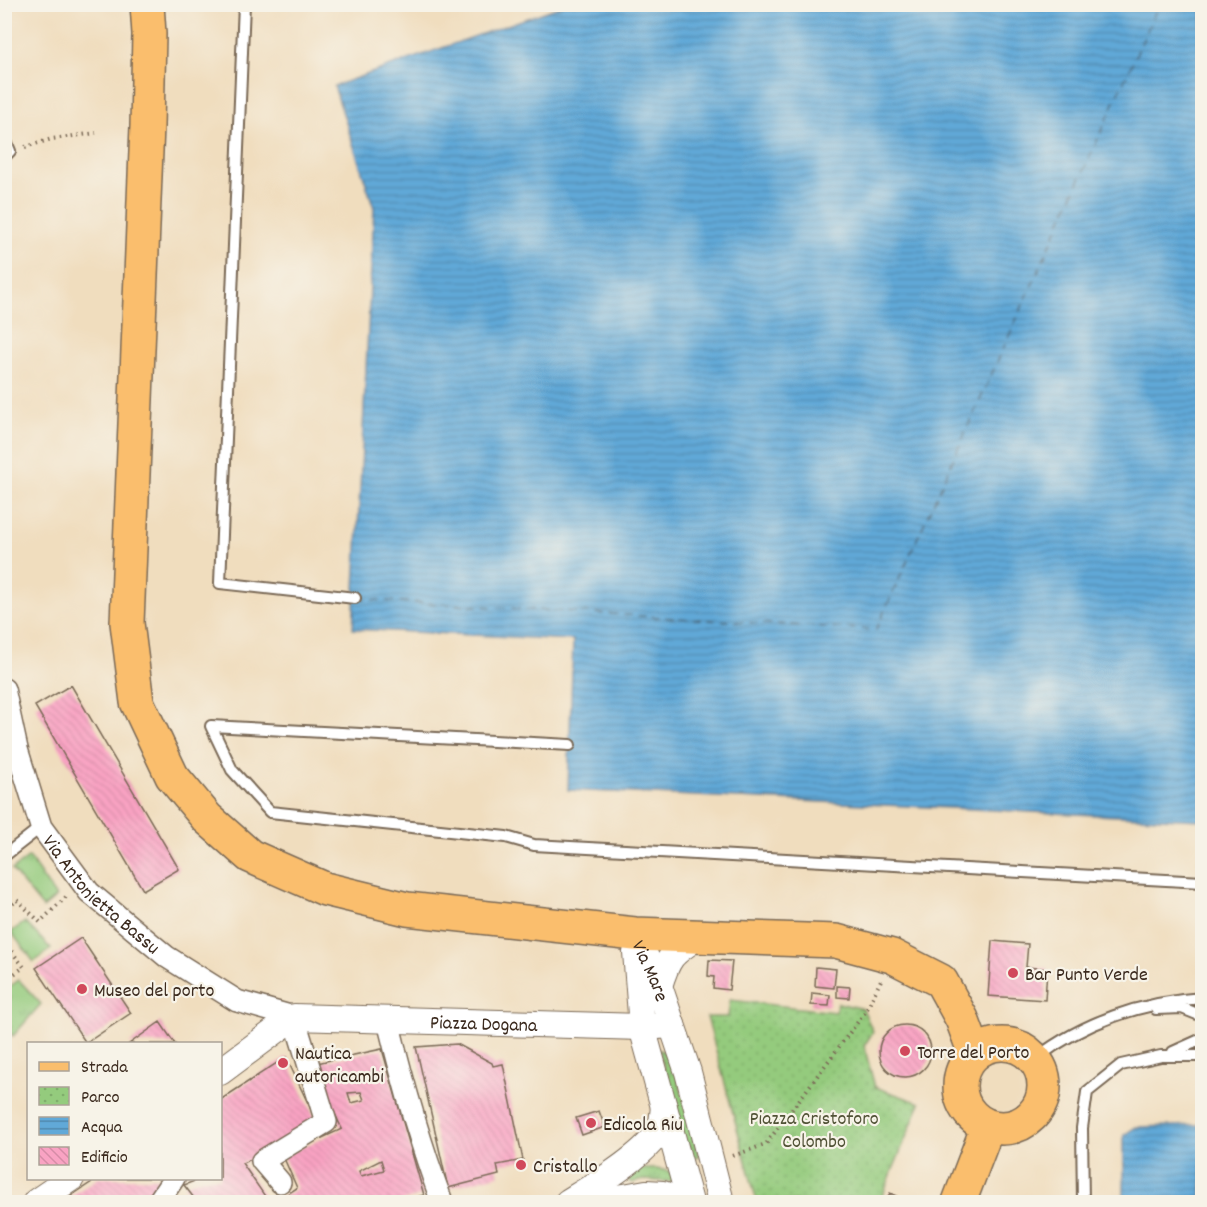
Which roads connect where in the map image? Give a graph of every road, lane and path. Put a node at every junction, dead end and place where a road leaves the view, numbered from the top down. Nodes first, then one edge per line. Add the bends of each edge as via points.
1 (244, 4) edge
2 (151, 14) edge
3 (96, 133) dead end
4 (4, 137) edge
5 (26, 146) dead end
6 (4, 157) edge
7 (355, 598) dead end
8 (4, 689) edge
9 (570, 745) dead end
10 (41, 827) junction
11 (4, 856) edge
12 (1203, 882) edge
13 (73, 890) dead end
14 (4, 912) edge
15 (635, 934) junction
16 (696, 937) junction
17 (4, 942) edge
18 (4, 981) edge
19 (659, 986) junction
20 (877, 989) dead end
21 (1203, 998) edge
22 (1137, 1009) junction
23 (1203, 1016) edge
24 (294, 1017) junction
25 (388, 1021) junction
26 (672, 1025) junction
27 (642, 1027) junction
28 (1203, 1039) edge
29 (975, 1054) junction
30 (1161, 1056) junction
31 (1203, 1056) edge
32 (1035, 1059) junction
33 (222, 1071) edge
34 (664, 1107) junction
35 (988, 1126) junction
36 (733, 1157) dead end
37 (678, 1160) junction
38 (611, 1174) junction
39 (70, 1180) edge
40 (173, 1180) edge
41 (280, 1182) dead end
42 (719, 1195) edge
43 (36, 1203) edge
44 (158, 1203) edge
45 (442, 1203) edge
46 (568, 1203) edge
47 (597, 1203) edge
48 (680, 1203) edge
49 (690, 1203) edge
50 (959, 1203) edge
51 (1083, 1203) edge

1 - 7 lane via 220,583
2 - 15 main road via 127,623 137,702 172,776 207,818 250,856 325,889 407,909
3 - 5 path
4 - 6 lane via 10,151
8 - 10 street, Via Antonietta Bassu
9 - 12 lane via 211,726 232,770 270,812 506,837 534,845
10 - 11 lane
10 - 24 street, Via Antonietta Bassu via 89,892 167,957 237,1001
13 - 14 path via 40,922 17,900
15 - 16 main road
15 - 19 street, Via Mare
15 - 27 street, Via Mare
16 - 19 street via 674,951
16 - 29 main road via 836,941 892,956 941,981
17 - 18 path via 24,967
19 - 26 street, Via Mare
20 - 36 path via 867,1011 766,1144
21 - 22 lane via 1171,1000
22 - 23 lane via 1182,1008
22 - 32 lane via 1092,1024
24 - 25 street, Piazza Dogana
24 - 33 street
24 - 41 street via 326,1122 262,1161
25 - 27 street, Piazza Dogana
25 - 45 street via 405,1090
26 - 27 street, Piazza Dogana
26 - 42 street, Via Mare
27 - 34 street, Via Mare
28 - 30 lane
29 - 32 main road via 995,1044 1006,1044 1017,1046
29 - 35 main road via 964,1069 960,1087 968,1111
30 - 31 lane
30 - 51 lane via 1121,1065 1088,1092 1082,1128
32 - 35 main road via 1044,1081 1040,1105 1024,1122 1013,1127
34 - 37 street, Via Mare
34 - 38 street via 661,1127 646,1147
35 - 50 main road
37 - 38 street via 664,1157
37 - 42 street via 699,1170
37 - 49 street, Via Mare
38 - 46 street
39 - 43 street
40 - 44 street
47 - 48 street via 646,1193 663,1194

